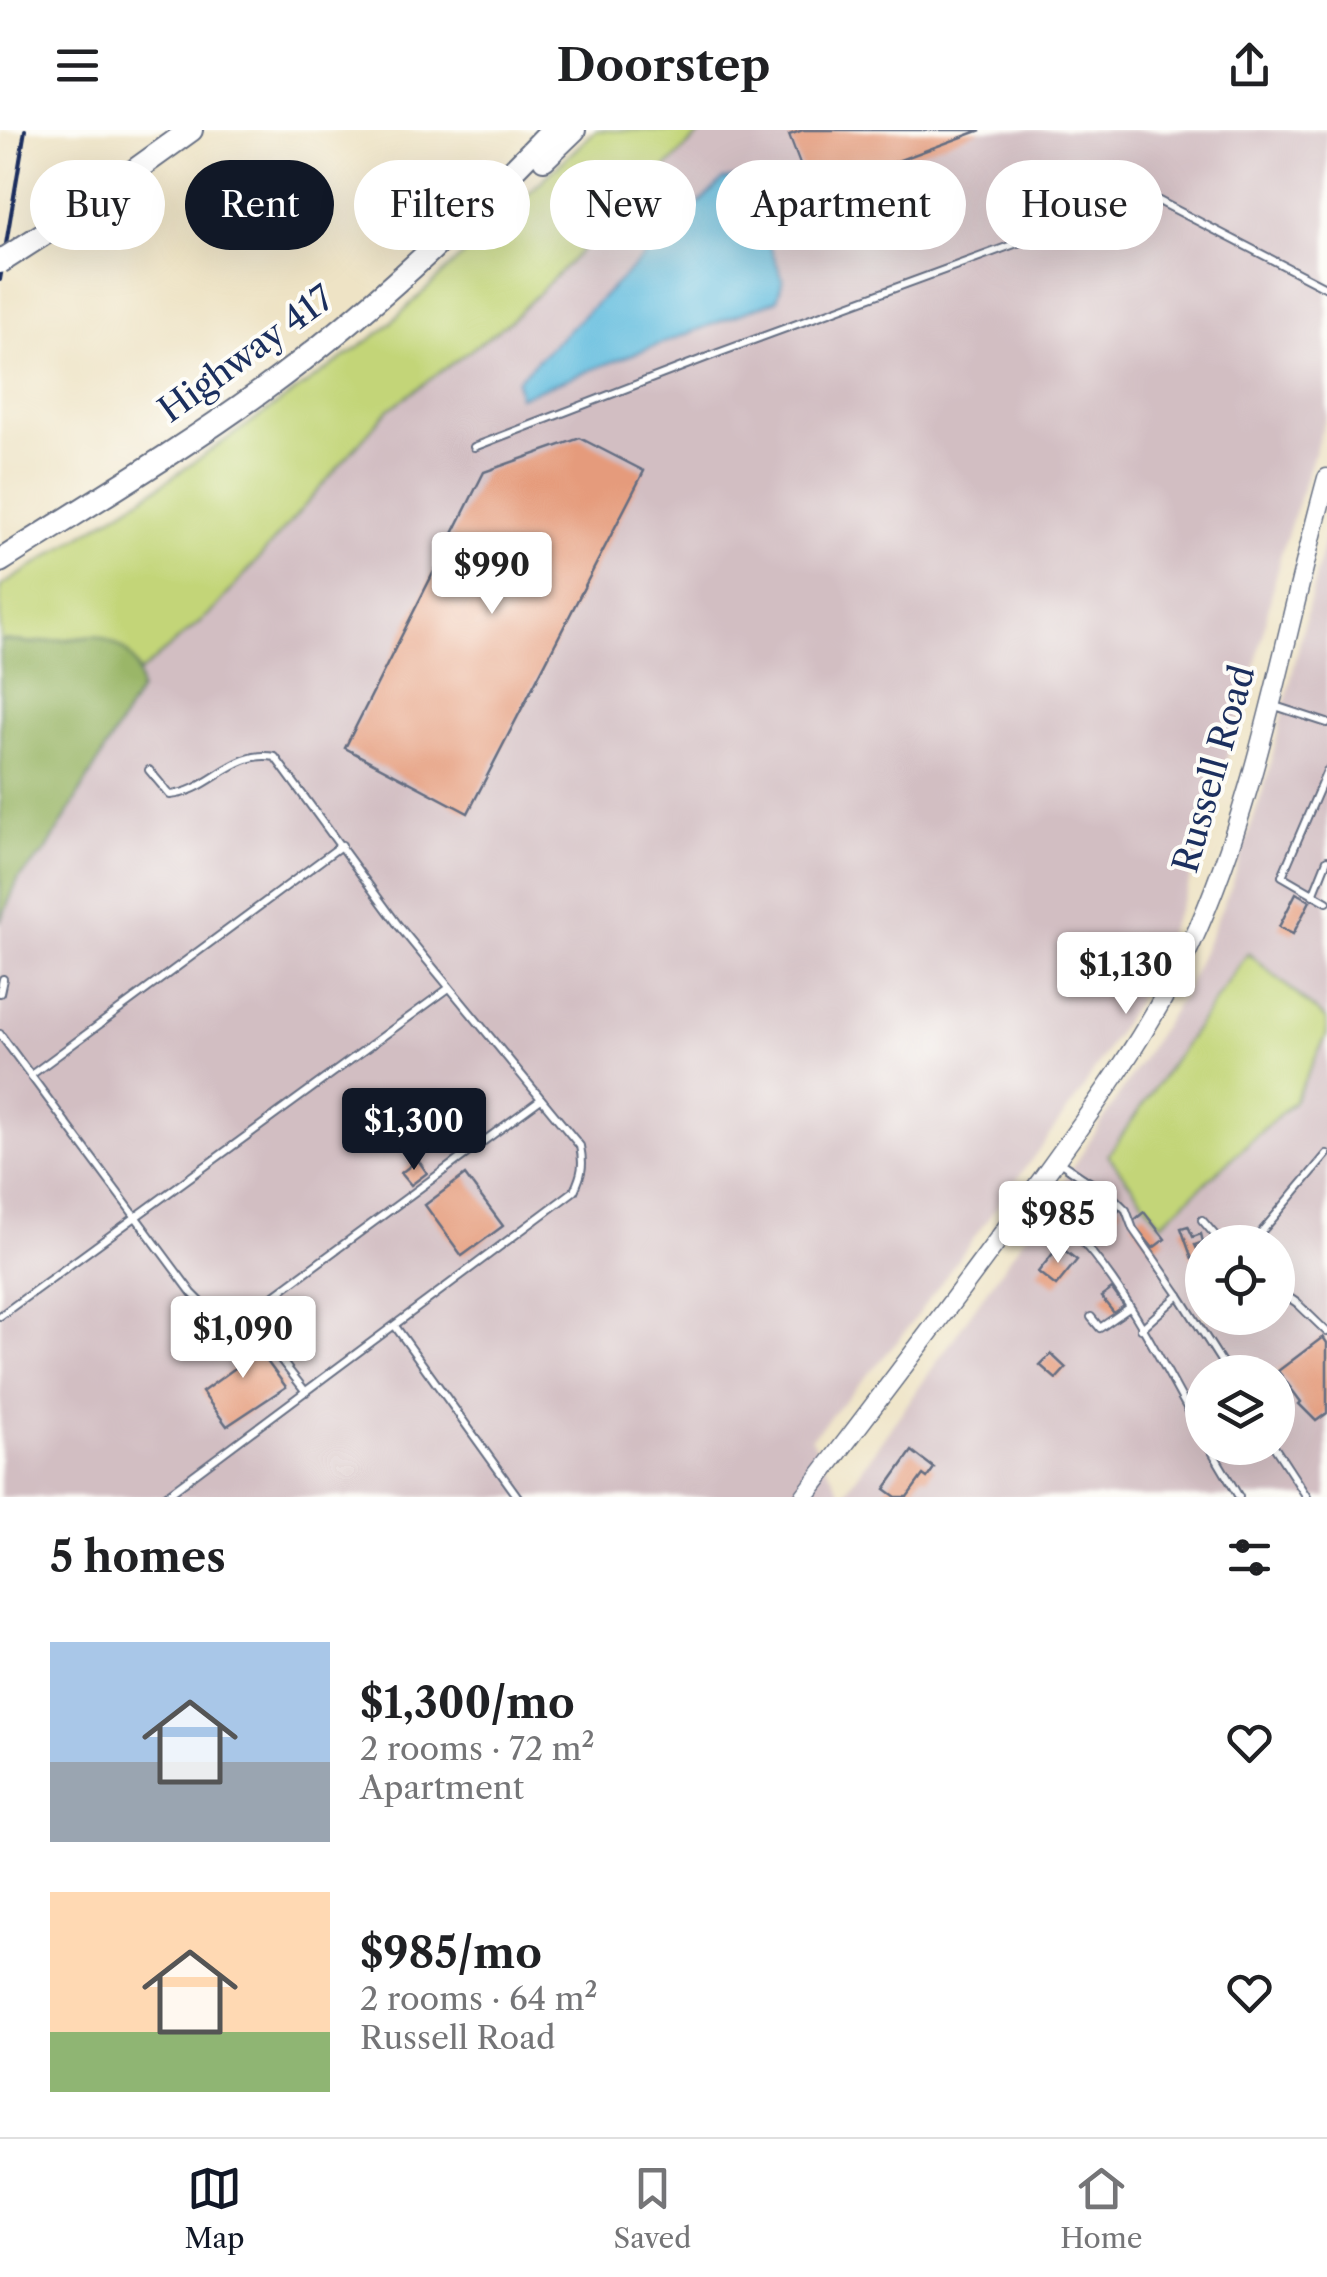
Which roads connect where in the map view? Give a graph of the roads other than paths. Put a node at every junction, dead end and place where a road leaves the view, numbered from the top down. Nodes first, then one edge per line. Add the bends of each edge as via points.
1 (191, 130) edge
2 (552, 130) edge
3 (574, 130) edge
4 (0, 262) edge
5 (404, 277) junction
6 (1327, 288) edge
7 (474, 446) dead end
8 (1327, 478) edge
9 (0, 561) edge
10 (1269, 704) junction
11 (1327, 723) edge
12 (149, 770) dead end
13 (1327, 771) edge
14 (342, 845) junction
15 (1327, 860) edge
16 (1312, 895) junction
17 (1327, 902) edge
18 (3, 979) dead end
19 (450, 988) junction
20 (0, 992) edge
21 (0, 1034) edge
22 (31, 1075) junction
23 (541, 1099) junction
24 (1327, 1154) edge
25 (1056, 1160) junction
26 (1083, 1178) junction
27 (1031, 1196) junction
28 (1059, 1215) junction
29 (133, 1216) junction
30 (1202, 1220) dead end
31 (1206, 1225) edge
32 (1267, 1225) edge
33 (1179, 1295) junction
34 (1295, 1302) edge
35 (1129, 1308) junction
36 (0, 1316) edge
37 (1091, 1317) dead end
38 (242, 1319) junction
39 (395, 1326) junction
40 (1141, 1330) junction
41 (1327, 1332) edge
42 (1217, 1355) edge
43 (306, 1392) junction
44 (1185, 1405) edge
45 (1220, 1465) edge
46 (1287, 1465) edge
47 (164, 1497) edge
48 (518, 1497) edge
49 (804, 1497) edge
50 (1240, 1497) edge
51 (1307, 1497) edge

1 - 4 highway, bridge
2 - 5 highway, Highway 417
3 - 5 highway
5 - 9 highway, Highway 417 via 263,390
6 - 7 lane via 1158,200 1129,202
8 - 10 main road, Russell Road
10 - 11 lane
10 - 25 main road, Russell Road via 1231,845 1192,943 1130,1058
12 - 14 lane via 170,795 187,794 239,760 275,757
13 - 16 lane via 1282,876
14 - 19 lane
14 - 22 lane
15 - 16 lane
16 - 17 lane
18 - 20 lane
19 - 23 lane
19 - 29 lane
21 - 22 lane
22 - 29 lane
23 - 38 lane
23 - 39 lane via 580,1146 583,1173 574,1192
24 - 32 lane
25 - 26 lane
25 - 27 main road, Russell Road
26 - 28 lane
26 - 33 lane via 1126,1210
27 - 28 lane
27 - 49 main road, Russell Road
28 - 35 lane
29 - 36 lane
29 - 38 lane via 192,1294 207,1308
30 - 31 lane
33 - 40 lane
33 - 42 lane
34 - 41 lane
35 - 37 lane via 1100,1328
35 - 40 lane
38 - 43 lane
39 - 43 lane
39 - 48 lane
40 - 44 lane
43 - 47 lane
45 - 50 lane
46 - 51 lane

